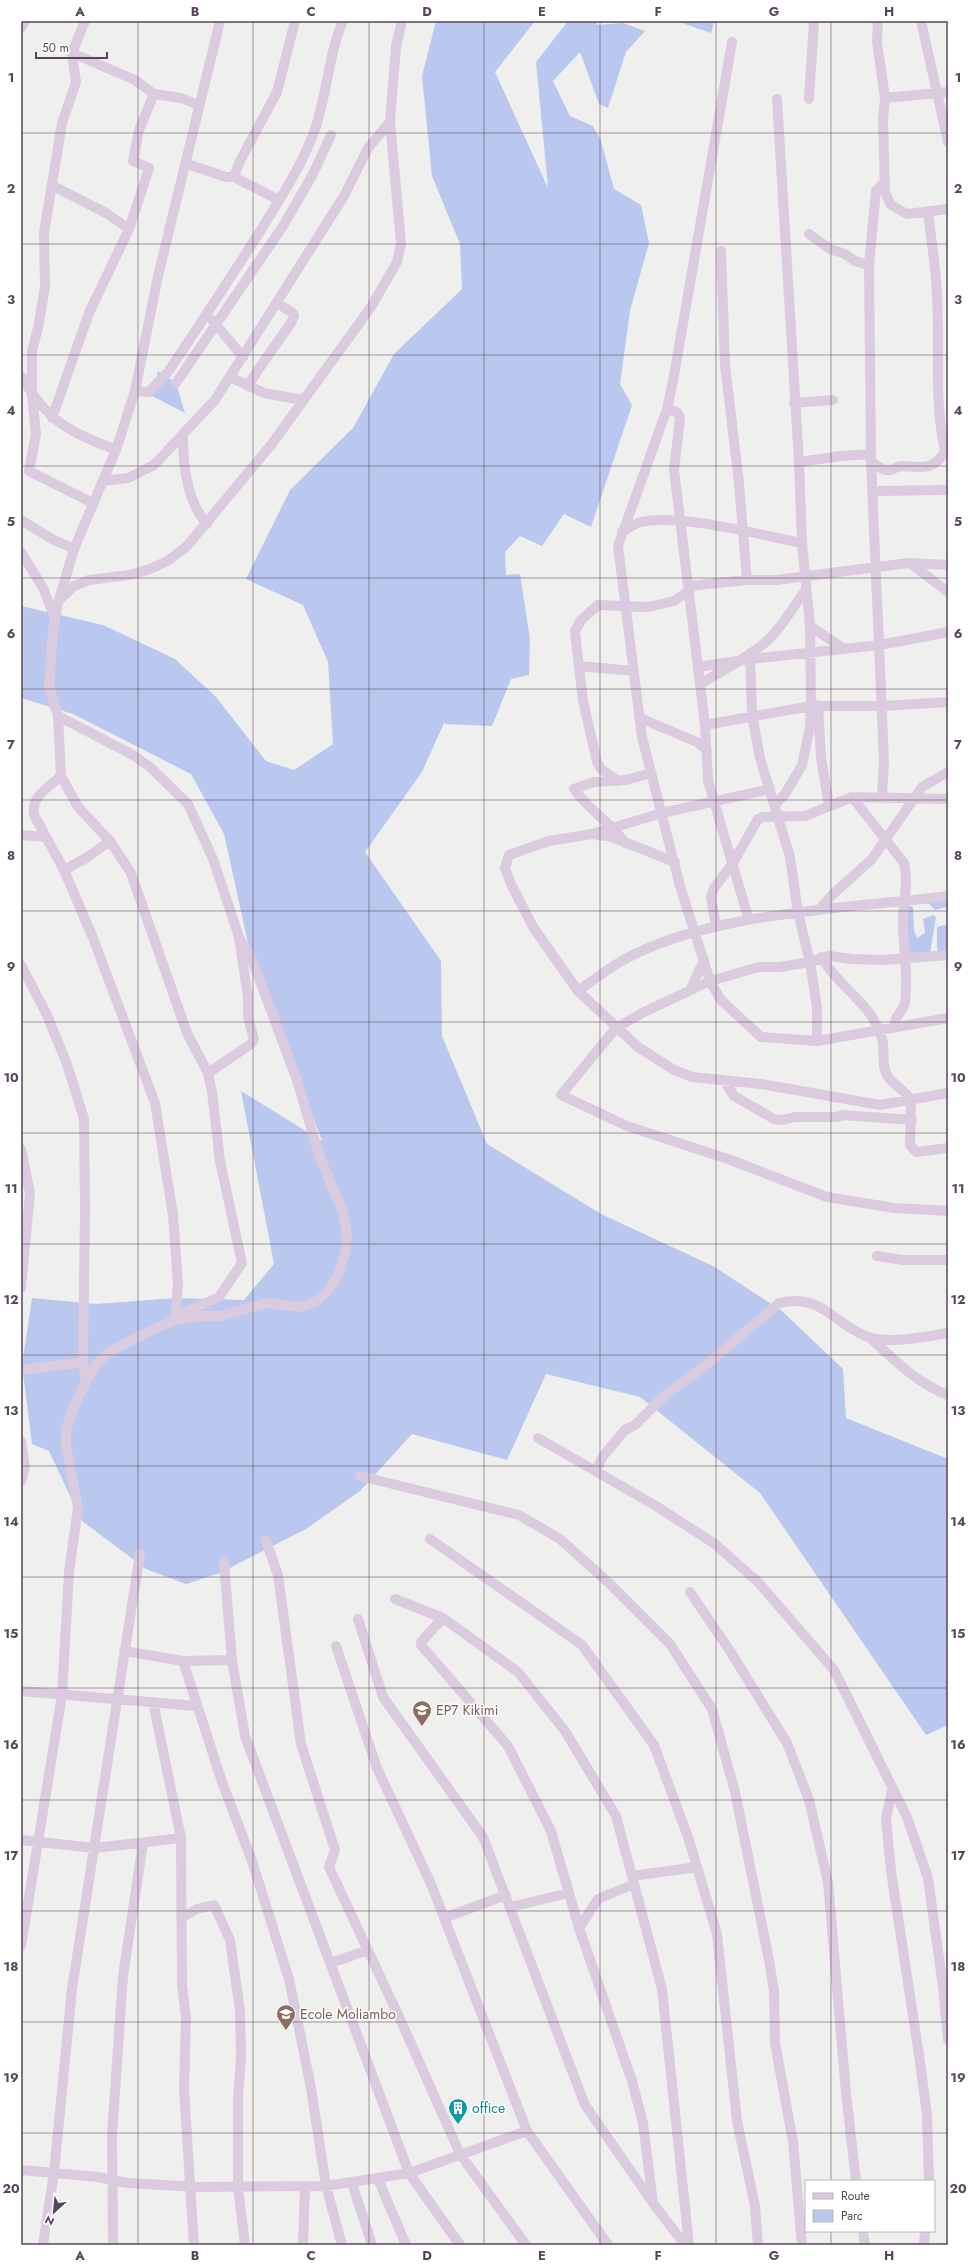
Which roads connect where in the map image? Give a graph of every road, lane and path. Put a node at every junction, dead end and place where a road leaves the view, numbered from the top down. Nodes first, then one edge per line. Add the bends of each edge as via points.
1 (25, 21) edge
2 (85, 21) edge
3 (220, 21) edge
4 (295, 21) edge
5 (343, 21) edge
6 (402, 21) edge
7 (814, 21) edge
8 (878, 21) edge
9 (921, 21) edge
10 (21, 28) edge
11 (732, 42) dead end
12 (72, 53) junction
13 (948, 92) edge
14 (937, 93) junction
15 (154, 94) junction
16 (885, 98) junction
17 (777, 99) dead end
18 (809, 99) dead end
19 (198, 105) junction
20 (390, 122) junction
21 (331, 135) dead end
22 (948, 142) edge
23 (187, 164) junction
24 (234, 177) junction
25 (885, 180) junction
26 (53, 186) junction
27 (279, 200) junction
28 (948, 209) edge
29 (928, 211) junction
30 (129, 229) junction
31 (809, 234) dead end
32 (721, 251) dead end
33 (869, 264) junction
34 (277, 302) junction
35 (208, 313) junction
36 (215, 324) junction
37 (243, 357) junction
38 (21, 376) edge
39 (230, 378) junction
40 (176, 383) dead end
41 (248, 386) junction
42 (135, 391) junction
43 (32, 395) junction
44 (303, 400) junction
45 (833, 400) dead end
46 (794, 403) junction
47 (667, 409) junction
48 (52, 418) junction
49 (183, 436) junction
50 (948, 449) edge
51 (116, 450) junction
52 (871, 457) junction
53 (799, 462) junction
54 (103, 481) junction
55 (948, 490) edge
56 (874, 491) junction
57 (93, 503) junction
58 (21, 520) edge
59 (681, 522) junction
60 (207, 524) junction
61 (622, 532) junction
62 (743, 532) junction
63 (802, 543) junction
64 (74, 549) junction
65 (21, 552) edge
66 (910, 563) junction
67 (948, 565) edge
68 (876, 566) junction
69 (804, 576) junction
70 (747, 580) junction
71 (689, 588) junction
72 (805, 592) junction
73 (948, 592) edge
74 (58, 603) junction
75 (626, 606) junction
76 (55, 618) junction
77 (810, 626) junction
78 (948, 632) edge
79 (880, 645) junction
80 (844, 649) junction
81 (810, 653) junction
82 (750, 656) junction
83 (738, 661) junction
84 (579, 666) junction
85 (698, 667) junction
86 (634, 671) junction
87 (700, 684) junction
88 (948, 702) edge
89 (814, 705) junction
90 (882, 706) junction
91 (752, 715) junction
92 (58, 716) junction
93 (640, 718) junction
94 (705, 725) junction
95 (708, 750) junction
96 (948, 772) edge
97 (651, 773) junction
98 (61, 776) junction
99 (618, 781) junction
100 (770, 789) junction
101 (852, 797) junction
102 (882, 798) junction
103 (914, 798) junction
104 (948, 799) edge
105 (714, 802) junction
106 (775, 805) junction
107 (829, 805) junction
108 (662, 813) junction
109 (778, 815) junction
110 (615, 828) junction
111 (592, 834) junction
112 (21, 835) edge
113 (46, 836) junction
114 (886, 838) junction
115 (110, 841) junction
116 (625, 843) junction
117 (675, 862) junction
118 (733, 863) junction
119 (64, 870) junction
120 (948, 896) edge
121 (905, 901) junction
122 (819, 910) junction
123 (798, 913) junction
124 (749, 920) junction
125 (716, 927) junction
126 (694, 933) junction
127 (239, 937) junction
128 (948, 955) edge
129 (821, 957) junction
130 (905, 957) junction
131 (704, 960) junction
132 (810, 962) junction
133 (21, 965) edge
134 (710, 981) junction
135 (690, 990) junction
136 (578, 991) junction
137 (948, 1018) edge
138 (895, 1027) junction
139 (616, 1028) junction
140 (878, 1031) junction
141 (817, 1041) junction
142 (208, 1073) junction
143 (724, 1080) junction
144 (948, 1093) edge
145 (910, 1100) junction
146 (912, 1120) junction
147 (948, 1148) edge
148 (21, 1149) edge
149 (948, 1211) edge
150 (876, 1256) dead end
151 (23, 1257) edge
152 (948, 1260) edge
153 (21, 1288) edge
154 (175, 1318) junction
155 (948, 1333) edge
156 (869, 1337) junction
157 (83, 1362) junction
158 (21, 1370) edge
159 (86, 1382) junction
160 (948, 1395) edge
161 (538, 1438) dead end
162 (21, 1441) edge
163 (596, 1471) junction
164 (360, 1476) dead end
165 (21, 1481) edge
166 (430, 1539) dead end
167 (266, 1541) dead end
168 (140, 1554) dead end
169 (224, 1562) dead end
170 (690, 1592) dead end
171 (395, 1599) dead end
172 (443, 1618) junction
173 (358, 1619) dead end
174 (336, 1646) dead end
175 (124, 1651) junction
176 (232, 1660) junction
177 (183, 1661) junction
178 (21, 1691) edge
179 (62, 1695) junction
180 (117, 1699) junction
181 (153, 1702) junction
182 (196, 1706) junction
183 (892, 1790) junction
184 (181, 1838) junction
185 (21, 1840) edge
186 (38, 1841) junction
187 (143, 1843) junction
188 (96, 1848) junction
189 (697, 1867) junction
190 (633, 1880) junction
191 (569, 1893) junction
192 (506, 1895) junction
193 (510, 1907) junction
194 (181, 1918) junction
195 (444, 1918) junction
196 (579, 1928) junction
197 (21, 1946) edge
198 (368, 1950) junction
199 (331, 1963) junction
200 (948, 2040) edge
201 (527, 2131) junction
202 (460, 2154) junction
203 (21, 2170) edge
204 (54, 2172) junction
205 (409, 2173) junction
206 (378, 2179) junction
207 (112, 2180) junction
208 (856, 2180) edge
209 (928, 2180) edge
210 (352, 2183) junction
211 (192, 2186) junction
212 (305, 2186) junction
213 (326, 2186) junction
214 (238, 2187) junction
215 (653, 2203) junction
216 (863, 2232) edge
217 (925, 2232) edge
218 (44, 2245) edge
219 (113, 2245) edge
220 (194, 2245) edge
221 (245, 2245) edge
222 (303, 2245) edge
223 (342, 2245) edge
224 (372, 2245) edge
225 (406, 2245) edge
226 (460, 2245) edge
227 (526, 2245) edge
228 (608, 2245) edge
229 (685, 2245) edge
230 (689, 2245) edge
231 (758, 2245) edge
232 (802, 2245) edge
233 (865, 2245) edge
234 (924, 2245) edge

1 - 10 street
2 - 12 street
3 - 19 street
4 - 24 street via 277,92
5 - 27 street via 334,47 328,82 313,135
6 - 20 street via 397,40
7 - 18 street
8 - 16 street via 877,42
9 - 14 street
11 - 47 street
12 - 15 street via 135,80
12 - 26 street via 76,82 62,123
13 - 14 street
14 - 16 street
14 - 22 street
15 - 19 street via 181,98
15 - 30 street via 139,130 134,161 149,168
16 - 25 street
17 - 46 street
19 - 23 street
20 - 34 street via 368,148 344,196
20 - 44 street via 401,236 397,262 372,307
21 - 36 street via 312,176 283,226
23 - 24 street via 226,177
23 - 42 street via 158,276
24 - 27 street
25 - 29 street via 885,192 895,208 907,214
25 - 33 street via 876,191
26 - 30 street via 106,213
26 - 43 street via 44,233 45,286 32,351
27 - 35 street
28 - 29 street
29 - 50 street via 937,296 942,439
30 - 48 street via 89,313
31 - 33 street via 854,261
32 - 62 street via 725,365
33 - 52 street
34 - 37 street
34 - 41 street via 294,316
35 - 36 street
35 - 42 street via 168,372 149,392
36 - 37 street
36 - 40 street
37 - 39 street
38 - 43 street
39 - 41 street
39 - 49 street via 215,400
41 - 44 street via 275,396
42 - 51 street
43 - 48 street
43 - 57 street via 36,434 29,471
44 - 60 street via 271,445
45 - 46 street
46 - 53 street
47 - 59 street via 678,412 680,418 674,470
47 - 61 street
48 - 51 street via 82,436
49 - 54 street via 154,465 128,478
49 - 60 street via 188,483 197,508
50 - 52 street via 942,458 926,468 900,466 890,471 885,470
51 - 54 street
52 - 53 street via 841,456
52 - 56 street
53 - 63 street
54 - 57 street
55 - 56 street
56 - 68 street
57 - 64 street
58 - 64 street
59 - 61 street via 642,522
59 - 62 street
59 - 71 street
60 - 74 street via 187,546 156,566 130,575 89,580 74,586
61 - 75 street via 618,546
62 - 63 street
62 - 70 street
63 - 69 street
64 - 74 street
65 - 76 street via 43,588
66 - 67 street
66 - 68 street
66 - 73 street
68 - 69 street
68 - 79 street
69 - 70 street via 776,580
69 - 72 street
70 - 71 street
71 - 75 street via 674,601 649,607
71 - 85 street
72 - 77 street
72 - 82 street via 783,624
74 - 76 street
75 - 84 street via 598,605 585,614 575,632
75 - 86 street
76 - 92 street via 49,687
77 - 80 street
77 - 81 street
78 - 79 street
79 - 80 street
79 - 90 street
80 - 81 street
81 - 82 street
81 - 89 street
82 - 83 street
82 - 91 street
83 - 85 street
83 - 87 street
84 - 86 street
84 - 99 street via 583,701 598,766
85 - 87 street
86 - 93 street
87 - 94 street
88 - 90 street
89 - 90 street
89 - 91 street
89 - 106 street via 802,765 785,794
89 - 107 street
90 - 102 street
91 - 94 street
91 - 100 street via 760,758
92 - 98 street
92 - 127 street via 134,756 150,767 188,804 213,860
93 - 95 street via 659,724
93 - 97 street
94 - 95 street
95 - 105 street via 708,781
96 - 103 street via 929,782
97 - 99 street
97 - 108 street
98 - 113 street via 36,798 33,806 34,815
98 - 115 street via 78,807
99 - 110 street via 594,782 574,789 597,815
100 - 105 street
100 - 106 street
101 - 102 street
101 - 107 street
101 - 114 street
102 - 103 street
103 - 104 street
103 - 114 street
105 - 108 street
105 - 118 street
106 - 109 street
107 - 109 street via 805,816
108 - 110 street
108 - 117 street
109 - 118 street via 758,819
109 - 123 street via 790,857
110 - 111 street
110 - 116 street
111 - 116 street via 609,836
111 - 136 street via 549,841 509,855 505,863 511,884 533,927
112 - 113 street
113 - 119 street
114 - 121 street via 904,863 907,876
114 - 122 street via 862,870 850,878
115 - 119 street
115 - 142 street via 131,873 187,1033
116 - 117 street
117 - 126 street
118 - 124 street
118 - 125 street via 714,888 711,897
119 - 154 street via 93,938 155,1103 173,1215 178,1284
120 - 121 street
121 - 122 street
121 - 130 street
122 - 123 street
123 - 124 street
123 - 132 street
124 - 125 street
125 - 126 street
126 - 131 street
126 - 136 street via 670,940 621,961
127 - 142 street via 253,1042
127 - 154 street via 251,957 306,1104 320,1158 343,1212 347,1235 346,1249 339,1274 324,1296 311,1305 300,1307 267,1304 220,1316
128 - 130 street
129 - 130 street via 883,960
129 - 132 street
129 - 140 street via 831,974 853,993 872,1016
130 - 138 street via 905,1003 894,1020
131 - 134 street
131 - 135 street
132 - 134 street via 780,967 759,967
132 - 141 street via 817,1008
133 - 157 street via 46,1013 67,1064 84,1119
134 - 135 street
134 - 141 street via 721,1000 757,1035
135 - 139 street
136 - 139 street
137 - 138 street
138 - 140 street
139 - 143 street via 638,1047 674,1070 692,1077
139 - 149 street via 561,1095 628,1126 728,1159 827,1197 894,1208
140 - 141 street
140 - 145 street via 883,1042 885,1072 892,1083 908,1094
142 - 154 street via 220,1161 242,1263 219,1297
143 - 145 street via 880,1105
143 - 146 street via 734,1096 782,1120 843,1115
144 - 145 street
145 - 146 street
146 - 147 street via 909,1140 916,1152
148 - 151 street via 30,1193
150 - 152 street via 904,1260
151 - 153 street
154 - 159 street via 109,1352 97,1364
155 - 156 street via 912,1340
156 - 160 street via 914,1378
156 - 163 street via 848,1326 822,1306 809,1302 779,1303 705,1366 663,1397 636,1425 624,1430 603,1456
157 - 158 street
157 - 159 street
159 - 179 street via 66,1430 68,1464 78,1508 70,1572
161 - 163 street
162 - 165 street via 25,1467
163 - 183 street via 715,1544 758,1582 834,1670
164 - 232 street via 519,1515 560,1539 609,1583 670,1644 712,1709 735,1792 769,1960 774,1991 775,2043 793,2142
166 - 189 street via 582,1645 654,1745
167 - 198 street via 278,1575 301,1744 335,1850 329,1866
168 - 175 street
169 - 176 street
170 - 208 street via 787,1743 809,1800 828,1882
171 - 172 street
172 - 190 street via 518,1672 565,1731 616,1816
172 - 191 street via 421,1645 508,1746 551,1831
173 - 192 street via 383,1696 483,1837
174 - 195 street via 377,1768
175 - 177 street
175 - 180 street
176 - 177 street
176 - 199 street via 245,1736
177 - 182 street
178 - 179 street
179 - 180 street
179 - 186 street
180 - 181 street
180 - 188 street
181 - 182 street
181 - 184 street
182 - 213 street via 252,1861 289,1979 311,2088
183 - 200 street via 907,1818 928,1878
183 - 209 street via 886,1819 920,2055 926,2115
184 - 187 street
184 - 194 street
185 - 186 street
186 - 188 street
186 - 197 street
187 - 188 street
187 - 207 street via 123,1976 113,2124
188 - 204 street via 72,1989
189 - 190 street
189 - 231 street via 717,1934 737,2121 755,2206
190 - 196 street via 598,1899
190 - 230 street via 662,1989
191 - 193 street
191 - 196 street
192 - 193 street
192 - 195 street
193 - 215 street via 585,2105
194 - 211 street via 182,1984 186,2017 184,2090
194 - 214 street via 197,1909 214,1905 230,1940 241,2035
195 - 201 street
196 - 215 street via 632,2081 643,2123
198 - 199 street
198 - 202 street
199 - 205 street
201 - 202 street
201 - 228 street
202 - 205 street
202 - 227 street
203 - 204 street
204 - 207 street
204 - 218 street
205 - 206 street
205 - 226 street
206 - 210 street
206 - 225 street
207 - 211 street
207 - 219 street
210 - 213 street
210 - 224 street
211 - 214 street
211 - 220 street
212 - 213 street
212 - 214 street
212 - 222 street
213 - 223 street
214 - 221 street
215 - 229 street
216 - 233 street
217 - 234 street

